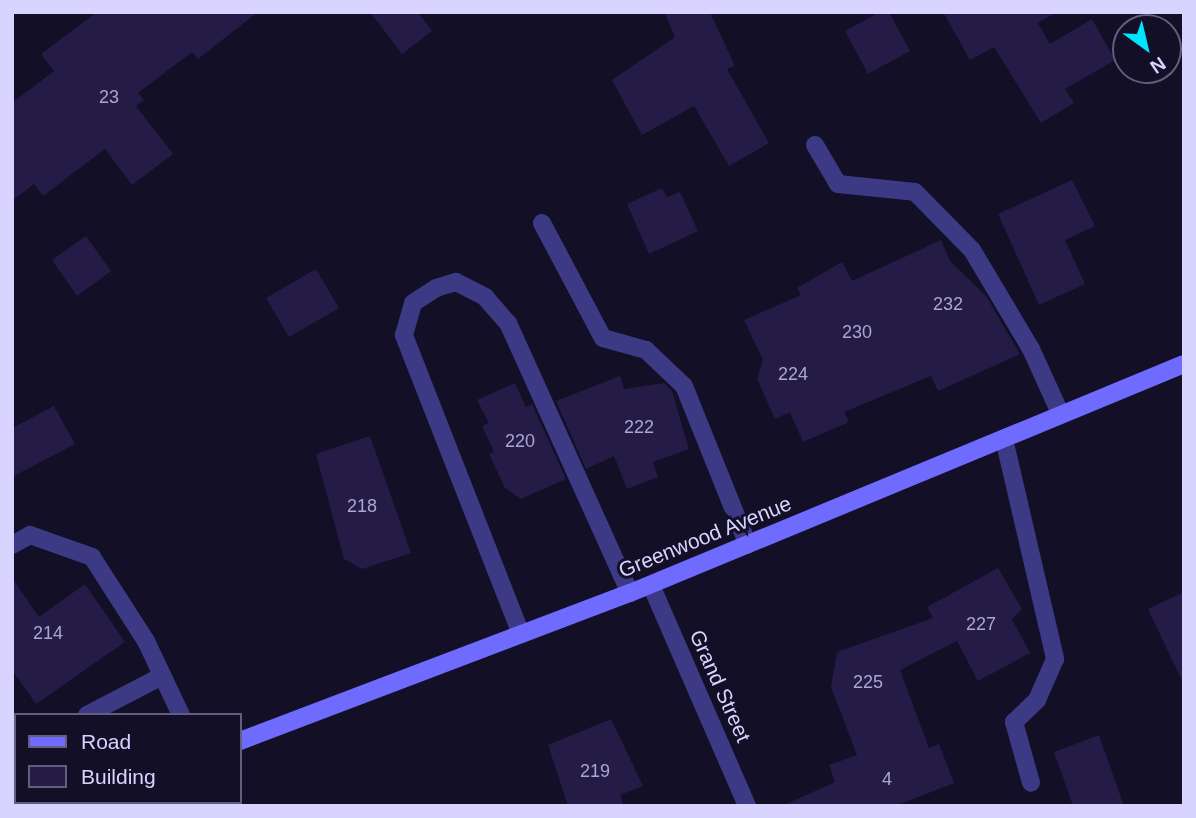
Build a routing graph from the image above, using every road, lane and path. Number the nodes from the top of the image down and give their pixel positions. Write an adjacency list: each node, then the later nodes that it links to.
1 (815, 145): 4 (street)
2 (542, 223): 7 (street)
3 (1184, 364): 4 (main road, Greenwood Avenue)
4 (1060, 415): 5 (main road, Greenwood Avenue)
5 (1004, 439): 7 (main road, Greenwood Avenue); 15 (street)
6 (12, 545): 11 (street)
7 (748, 545): 8 (main road, Greenwood Avenue)
8 (650, 585): 9 (main road, Greenwood Avenue); 16 (street, Grand Street)
9 (629, 593): 10 (main road, Greenwood Avenue); 10 (street)
10 (521, 634): 14 (main road, Greenwood Avenue)
11 (162, 676): 12 (street); 13 (street)
12 (91, 713)
13 (180, 713)
14 (242, 740)
15 (1031, 783)
16 (747, 806)

